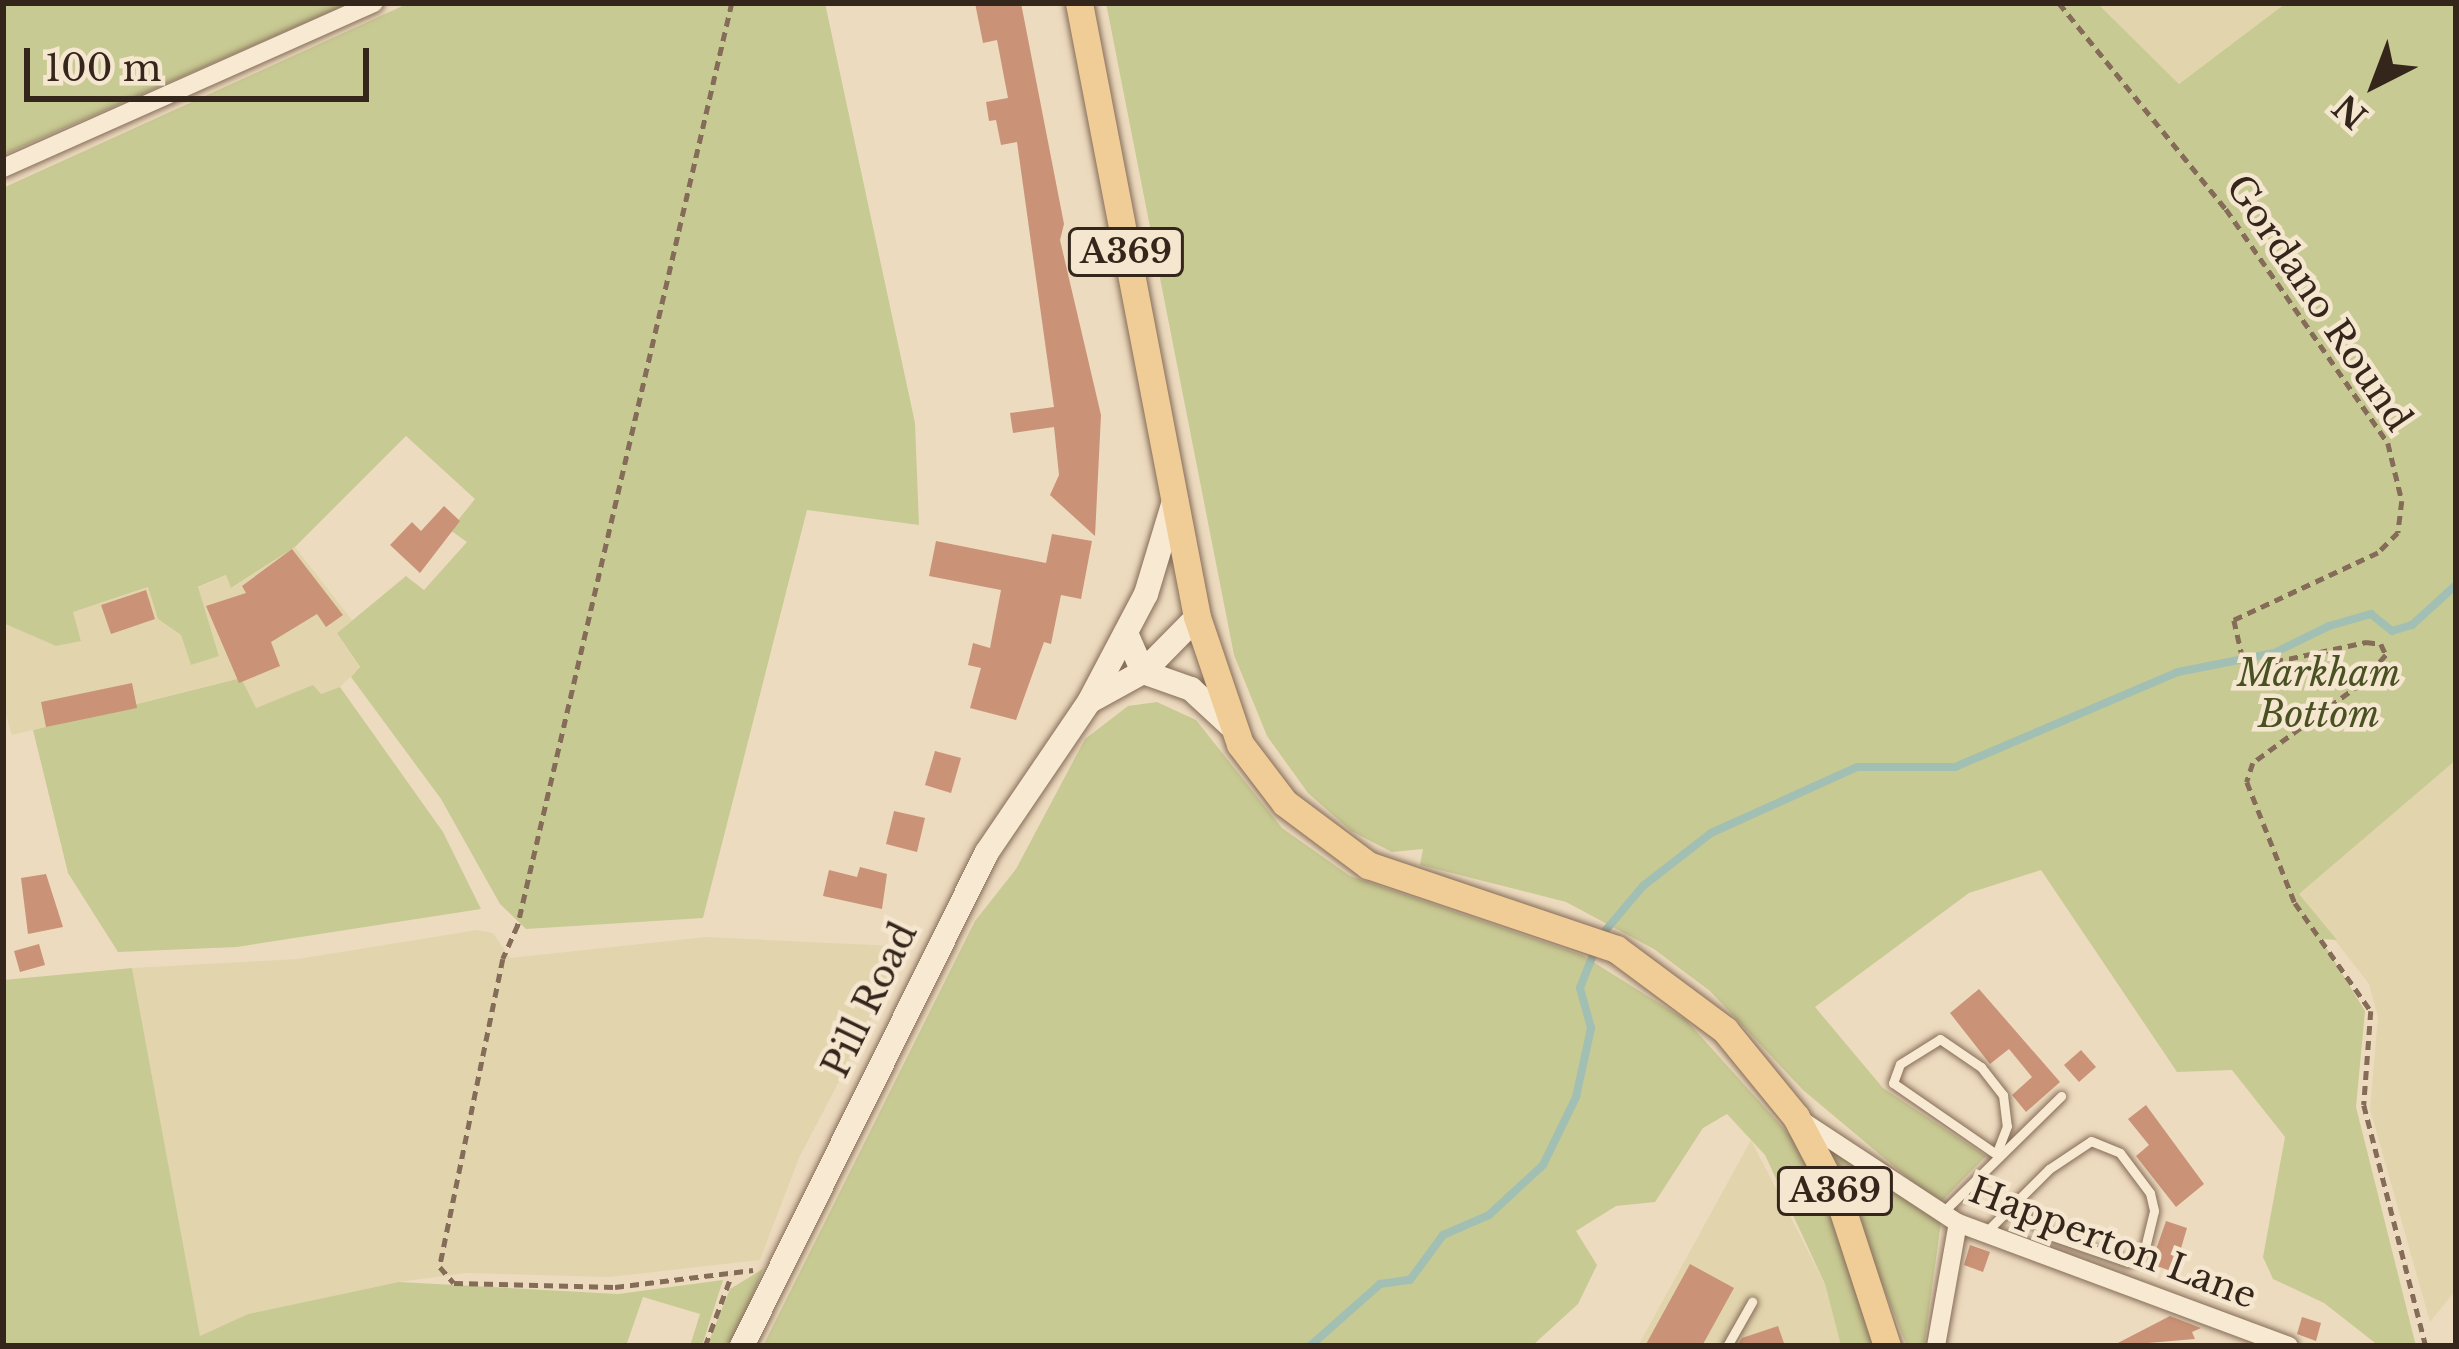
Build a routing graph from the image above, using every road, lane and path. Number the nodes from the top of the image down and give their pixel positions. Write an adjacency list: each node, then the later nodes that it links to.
1 (374, 3): 5 (street)
2 (732, 3): 21 (path)
3 (1079, 3): 6 (main road, Pill Road / A369)
4 (2059, 3): 26 (path, Gordano Round)
5 (3, 168)
6 (1174, 501): 7 (street, Pill Road); 8 (main road, A369)
7 (1146, 594): 8 (street); 9 (street, Pill Road)
8 (1194, 603): 10 (street, Pill Road); 12 (main road, A369)
9 (1126, 634): 10 (street); 11 (street, Pill Road)
10 (1142, 672): 11 (street, Pill Road); 12 (street)
11 (1089, 702): 22 (street, Pill Road)
12 (1230, 725): 14 (main road, A369)
13 (2061, 1096): 15 (lane)
14 (1796, 1117): 17 (street, Happerton Lane); 24 (main road, A369)
15 (1996, 1154): 15 (lane); 17 (lane)
16 (2011, 1207): 16 (lane); 18 (lane)
17 (1950, 1218): 18 (street, Happerton Lane); 25 (street)
18 (1984, 1234): 20 (street, Happerton Lane)
19 (1752, 1303): 23 (lane)
20 (2278, 1344)
21 (705, 1346)
22 (742, 1346)
23 (1727, 1346)
24 (1888, 1346)
25 (1936, 1346)
26 (2426, 1346)

